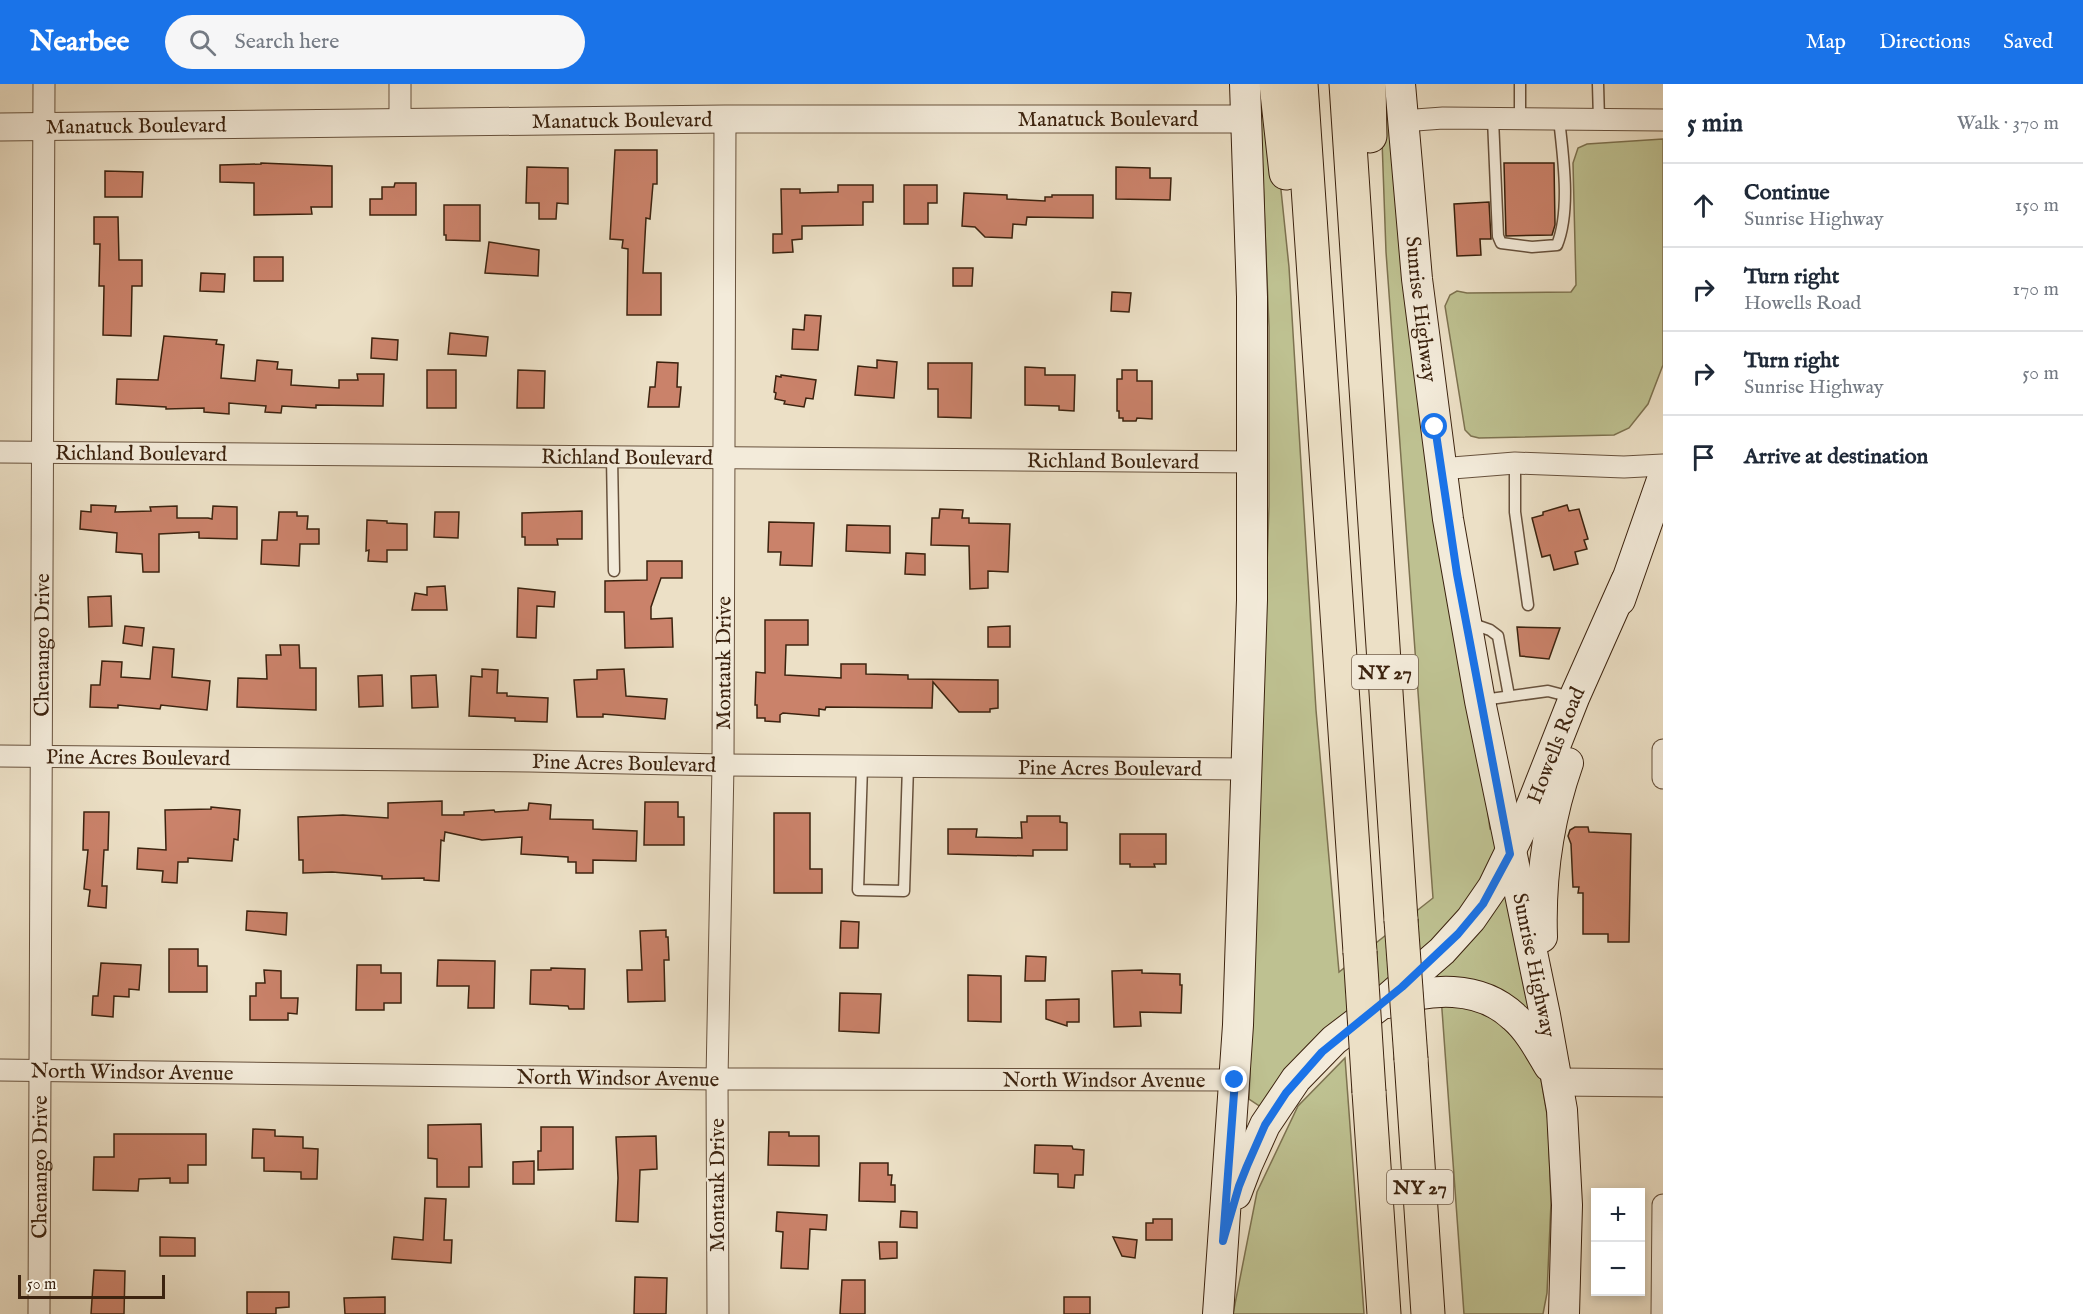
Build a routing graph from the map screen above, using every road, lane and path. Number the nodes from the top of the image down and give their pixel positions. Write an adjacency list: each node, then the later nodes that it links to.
1 (44, 84): 21 (street, Chenango Drive)
2 (400, 84): 19 (street)
3 (1245, 84): 11 (main road)
4 (1276, 84): 22 (highway)
5 (1301, 84): 22 (highway, NY 27)
6 (1346, 84): 23 (highway, NY 27)
7 (1369, 84): 23 (highway)
8 (1400, 84): 18 (main road, Sunrise Highway)
9 (1520, 84): 14 (lane)
10 (1598, 84): 16 (lane)
11 (1246, 118): 12 (street, Manatuck Boulevard); 28 (main road)
12 (725, 119): 19 (street, Manatuck Boulevard); 27 (street, Montauk Drive)
13 (1493, 119): 14 (street); 15 (lane); 18 (street)
14 (1520, 119): 15 (street)
15 (1559, 119): 16 (street)
16 (1599, 120): 17 (street)
17 (1663, 120)
18 (1402, 121): 31 (main road, Sunrise Highway)
19 (400, 124): 21 (street, Manatuck Boulevard)
20 (0, 127): 21 (street, Manatuck Boulevard)
21 (44, 127): 25 (street, Chenango Drive)
22 (1319, 346): 63 (highway, NY 27, bridge)
23 (1368, 423): 64 (highway, NY 27, bridge)
24 (0, 452): 25 (street, Richland Boulevard)
25 (42, 452): 26 (street, Richland Boulevard); 42 (street, Chenango Drive)
26 (612, 457): 27 (street, Richland Boulevard); 33 (lane)
27 (723, 458): 28 (street, Richland Boulevard); 43 (street, Montauk Drive)
28 (1254, 462): 47 (main road)
29 (1515, 463): 30 (street); 31 (street); 35 (lane)
30 (1663, 465)
31 (1440, 469): 36 (main road, Sunrise Highway)
32 (1663, 477): 34 (main road, Howells Road)
33 (615, 571)
34 (1626, 581): 38 (main road, Howells Road); 51 (main road, Howells Road)
35 (1528, 605)
36 (1465, 621): 37 (lane); 39 (main road, Sunrise Highway)
37 (1509, 696): 38 (lane); 39 (lane)
38 (1574, 698): 49 (main road, Howells Road)
39 (1480, 701): 49 (main road, Sunrise Highway)
40 (1663, 750): 46 (street)
41 (0, 756): 42 (street, Pine Acres Boulevard)
42 (42, 756): 43 (street, Pine Acres Boulevard); 53 (street, Chenango Drive)
43 (723, 765): 44 (street, Pine Acres Boulevard); 54 (street, Montauk Drive)
44 (862, 766): 45 (street, Pine Acres Boulevard); 45 (lane)
45 (908, 766): 47 (street, Pine Acres Boulevard)
46 (1663, 767): 48 (street)
47 (1247, 769): 55 (main road)
48 (1663, 778)
49 (1510, 854): 50 (main road, Howells Road); 51 (main road, Sunrise Highway)
50 (1380, 1005): 56 (main road); 59 (main road, Howells Road)
51 (1545, 1015): 56 (main road, Sunrise Highway)
52 (0, 1070): 53 (street, North Windsor Avenue)
53 (39, 1071): 54 (street, North Windsor Avenue); 60 (street, Chenango Drive)
54 (717, 1079): 55 (street, North Windsor Avenue); 61 (street, Montauk Drive)
55 (1235, 1080): 59 (main road)
56 (1558, 1082): 57 (street); 65 (main road, Sunrise Highway)
57 (1663, 1083)
58 (1663, 1205): 66 (street)
59 (1223, 1241): 62 (main road)
60 (39, 1314)
61 (717, 1314)
62 (1218, 1314)
63 (1384, 1314)
64 (1428, 1314)
65 (1564, 1314)
66 (1662, 1314)

